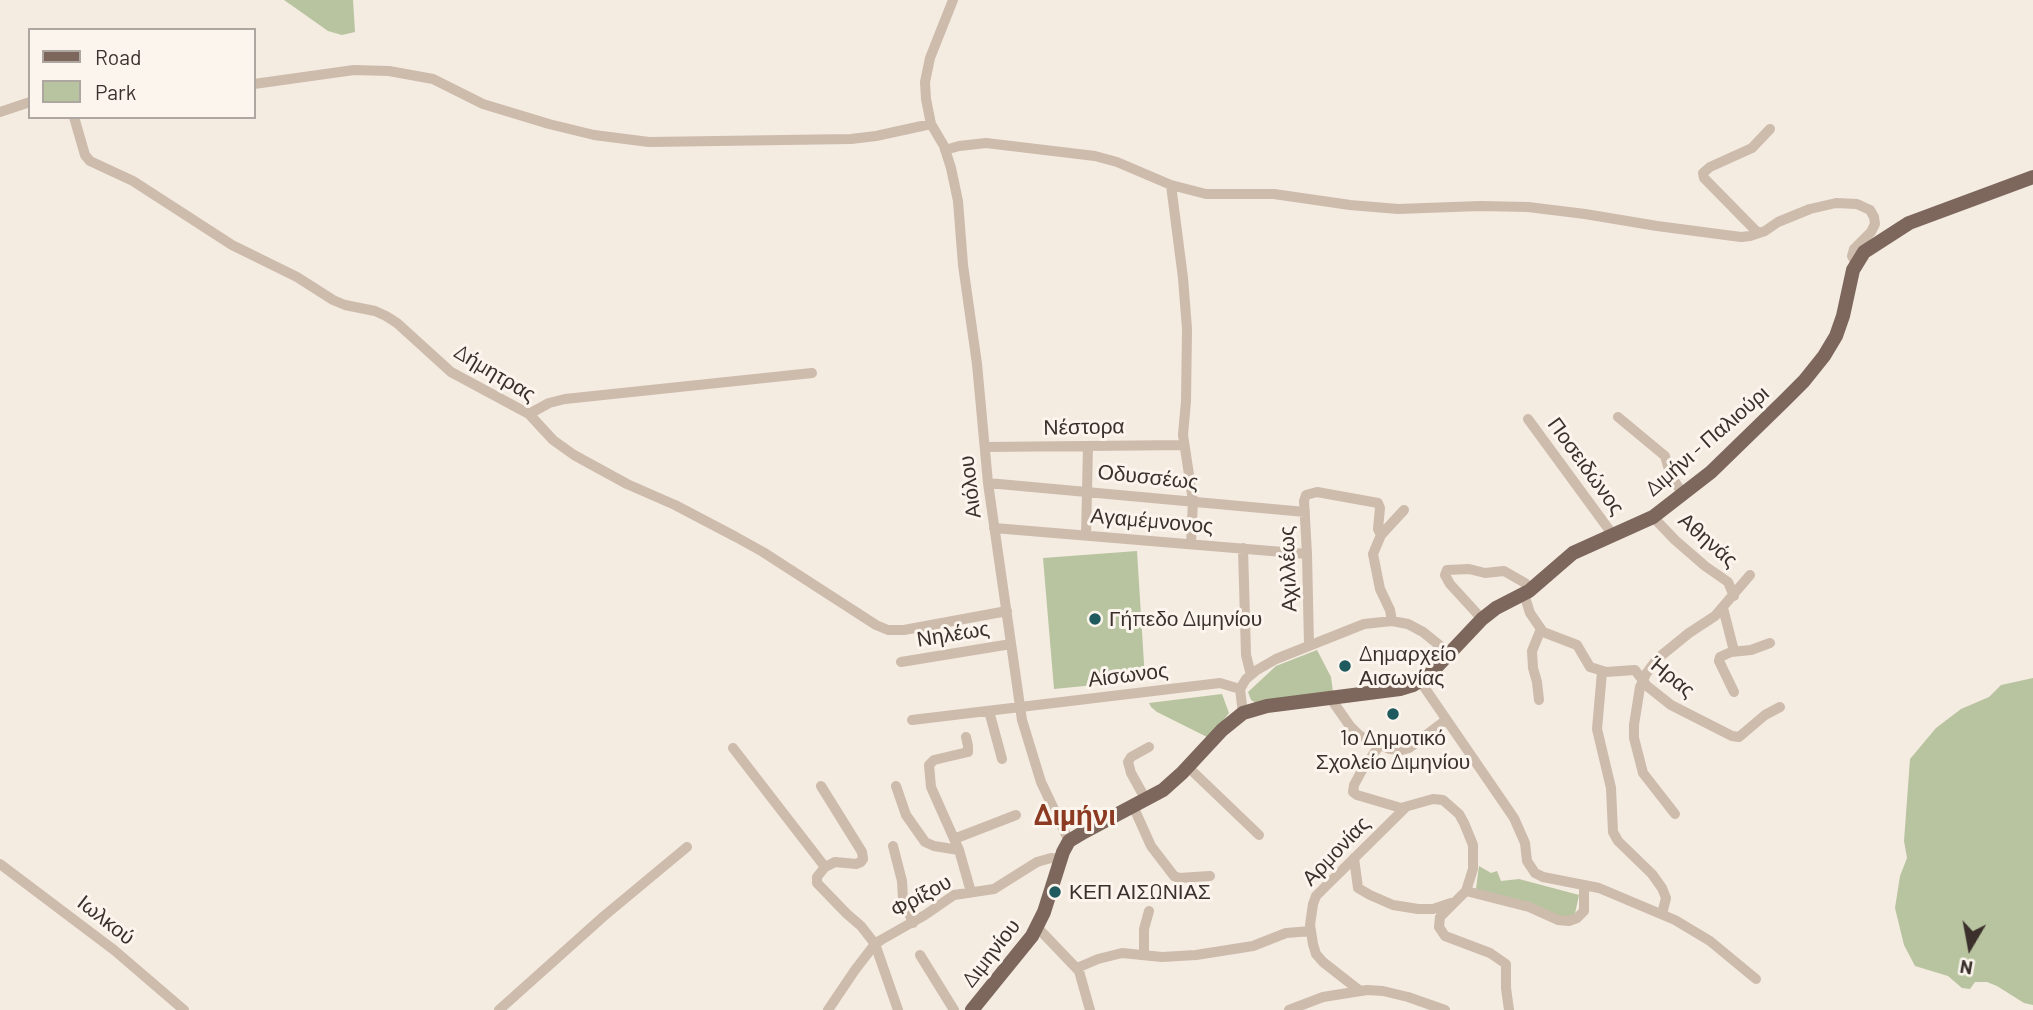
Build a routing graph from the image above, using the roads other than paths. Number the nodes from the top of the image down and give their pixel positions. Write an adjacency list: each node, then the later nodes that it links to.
1 (953, 0): 6 (street, Αιόλου)
2 (256, 84): 6 (street)
3 (28, 103): 4 (street)
4 (0, 112)
5 (75, 119): 14 (street, Δήμητρας)
6 (931, 124): 8 (street, Αιόλου)
7 (1770, 129): 11 (street)
8 (945, 150): 10 (street); 19 (street, Αιόλου)
9 (2033, 177): 12 (main road)
10 (1171, 185): 11 (street); 17 (street)
11 (1758, 233): 12 (street)
12 (1856, 263): 22 (main road, Διμήνι - Παλιούρι)
13 (812, 373): 14 (street)
14 (529, 414): 38 (street, Δήμητρας)
15 (1618, 417): 22 (street)
16 (1528, 419): 30 (street, Ποσειδώνος)
17 (1184, 445): 18 (street, Νέστορα); 23 (street)
18 (1088, 446): 19 (street, Νέστορα); 21 (street)
19 (985, 447): 20 (street, Αιόλου)
20 (988, 483): 21 (street, Οδυσσέως); 27 (street, Αιόλου)
21 (1087, 491): 23 (street, Οδυσσέως); 28 (street)
22 (1683, 494): 26 (main road, Διμήνι - Παλιούρι)
23 (1194, 501): 25 (street, Οδυσσέως); 31 (street)
24 (1404, 510): 29 (street)
25 (1305, 512): 29 (street, Αχιλλέως); 33 (street, Αχιλλέως)
26 (1653, 517): 30 (main road, Διμήνι - Παλιούρι); 36 (street, Αθηνάς)
27 (995, 528): 28 (street, Αγαμέμνονος); 38 (street, Αιόλου)
28 (1086, 535): 31 (street, Αγαμέμνονος)
29 (1381, 535): 40 (street)
30 (1613, 536): 35 (main road, Διμήνι - Παλιούρι)
31 (1191, 544): 32 (street, Αγαμέμνονος)
32 (1243, 548): 33 (street, Αγαμέμνονος); 49 (street)
33 (1307, 554): 44 (street, Αχιλλέως)
34 (1750, 575): 36 (street)
35 (1528, 591): 39 (main road, Διμήνι - Παλιούρι); 39 (street); 41 (street)
36 (1734, 596): 37 (street)
37 (1723, 608): 45 (street); 50 (street)
38 (1007, 611): 43 (street, Αιόλου)
39 (1482, 619): 46 (main road, Διμήνι - Παλιούρι)
40 (1392, 621): 44 (street); 46 (street)
41 (1541, 629): 48 (street); 55 (street)
42 (1770, 643): 45 (street)
43 (1011, 644): 47 (street, Νηλέως); 56 (street, Αιόλου)
44 (1309, 645): 49 (street)
45 (1734, 651): 53 (street)
46 (1449, 653): 51 (main road, Διμήνι - Παλιούρι)
47 (901, 662)
48 (1602, 672): 50 (street, Ήρας); 89 (street)
49 (1251, 675): 52 (street)
50 (1643, 680): 57 (street, Ήρας); 72 (street)
51 (1420, 681): 54 (main road, Διμήνι - Παλιούρι); 61 (street)
52 (1240, 689): 56 (street, Αίσωνος); 59 (street)
53 (1734, 692)
54 (1331, 699): 59 (main road, Διμήνι - Παλιούρι); 63 (street)
55 (1539, 700)
56 (1020, 707): 58 (street, Αίσωνος); 76 (street, Αιόλου)
57 (1780, 707)
58 (989, 711): 60 (street, Αίσωνος); 66 (street)
59 (1243, 713): 67 (main road, Διμήνι - Παλιούρι)
60 (912, 720)
61 (1446, 720): 63 (street); 85 (street)
62 (966, 737): 75 (street)
63 (1379, 746): 71 (street)
64 (1149, 747): 70 (street)
65 (733, 748): 83 (street)
66 (1003, 759)
67 (1188, 767): 70 (main road, Διμήνι - Παλιούρι); 74 (street)
68 (821, 786): 83 (street)
69 (896, 786): 79 (street)
70 (1139, 803): 76 (main road, Διμήνι - Παλιούρι); 84 (street)
71 (1405, 808): 80 (street, Αρμονίας); 87 (street)
72 (1675, 814)
73 (1016, 815): 75 (street)
74 (1259, 835)
75 (954, 839): 79 (street)
76 (1069, 841): 81 (main road, Διμηνίου)
77 (687, 846): 101 (street)
78 (893, 846): 90 (street)
79 (959, 850): 86 (street)
80 (1354, 858): 87 (street); 92 (street, Αρμονίας)
81 (1060, 859): 86 (street, Φρίξου); 91 (main road, Διμηνίου)
82 (0, 863): 100 (street, Ιωλκού)
83 (825, 867): 93 (street)
84 (1210, 876)
85 (1584, 885): 87 (street); 89 (street)
86 (971, 892): 90 (street, Φρίξου)
87 (1463, 895): 108 (street)
88 (1149, 911): 94 (street)
89 (1662, 914): 97 (street)
90 (913, 923): 93 (street, Φρίξου)
91 (1037, 927): 96 (street); 99 (main road, Διμηνίου)
92 (1311, 931): 94 (street); 98 (street)
93 (875, 944): 102 (street, Φρίξου); 103 (street)
94 (1144, 954): 96 (street)
95 (920, 955): 104 (street)
96 (1077, 968): 105 (street)
97 (1756, 979)
98 (1360, 991): 106 (street); 107 (street)
99 (981, 1006)
100 (184, 1010)
101 (499, 1010)
102 (828, 1010)
103 (898, 1010)
104 (954, 1010)
105 (1090, 1010)
106 (1291, 1010)
107 (1445, 1010)
108 (1509, 1010)

